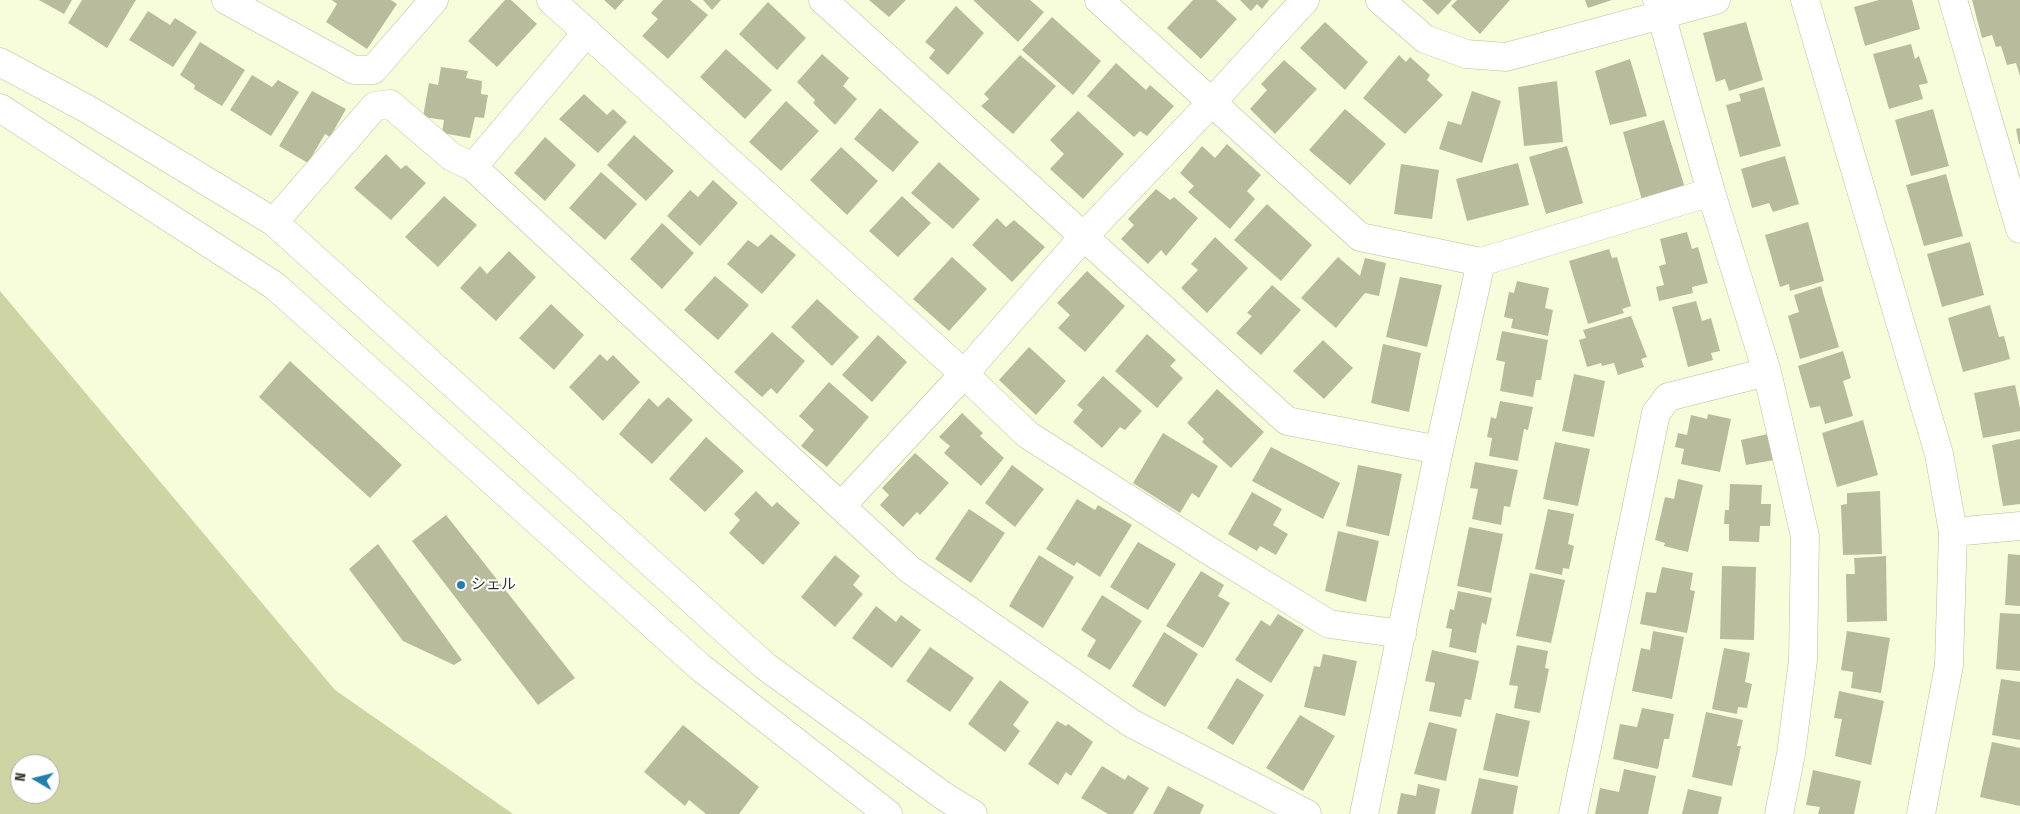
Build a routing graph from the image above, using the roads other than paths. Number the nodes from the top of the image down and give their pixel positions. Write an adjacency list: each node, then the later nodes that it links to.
1 (226, 0): 2 (street)
2 (434, 0)
3 (551, 0): 12 (street)
4 (823, 0): 20 (street)
5 (1099, 0): 14 (street)
6 (1305, 0): 14 (street)
7 (1380, 0): 11 (street)
8 (1716, 0): 11 (street)
9 (1805, 0): 27 (street)
10 (1952, 0): 19 (street)
11 (1659, 7): 17 (street)
12 (586, 32): 16 (street); 23 (street)
13 (0, 62): 18 (street)
14 (1211, 104): 20 (street); 21 (street)
15 (0, 108): 29 (street)
16 (473, 166): 18 (street); 25 (street)
17 (1710, 192): 21 (street); 22 (street)
18 (274, 222): 30 (street)
19 (2020, 229)
20 (1084, 236): 23 (street); 24 (street)
21 (1481, 262): 24 (street)
22 (1767, 372): 33 (street); 34 (street)
23 (964, 374): 25 (street); 28 (street)
24 (1439, 450): 28 (street)
25 (842, 505): 31 (street)
26 (2020, 526): 27 (street)
27 (1953, 532): 35 (street)
28 (1402, 634): 32 (street)
29 (888, 814)
30 (973, 814)
31 (1307, 814)
32 (1364, 814)
33 (1573, 814)
34 (1779, 814)
35 (1921, 814)

